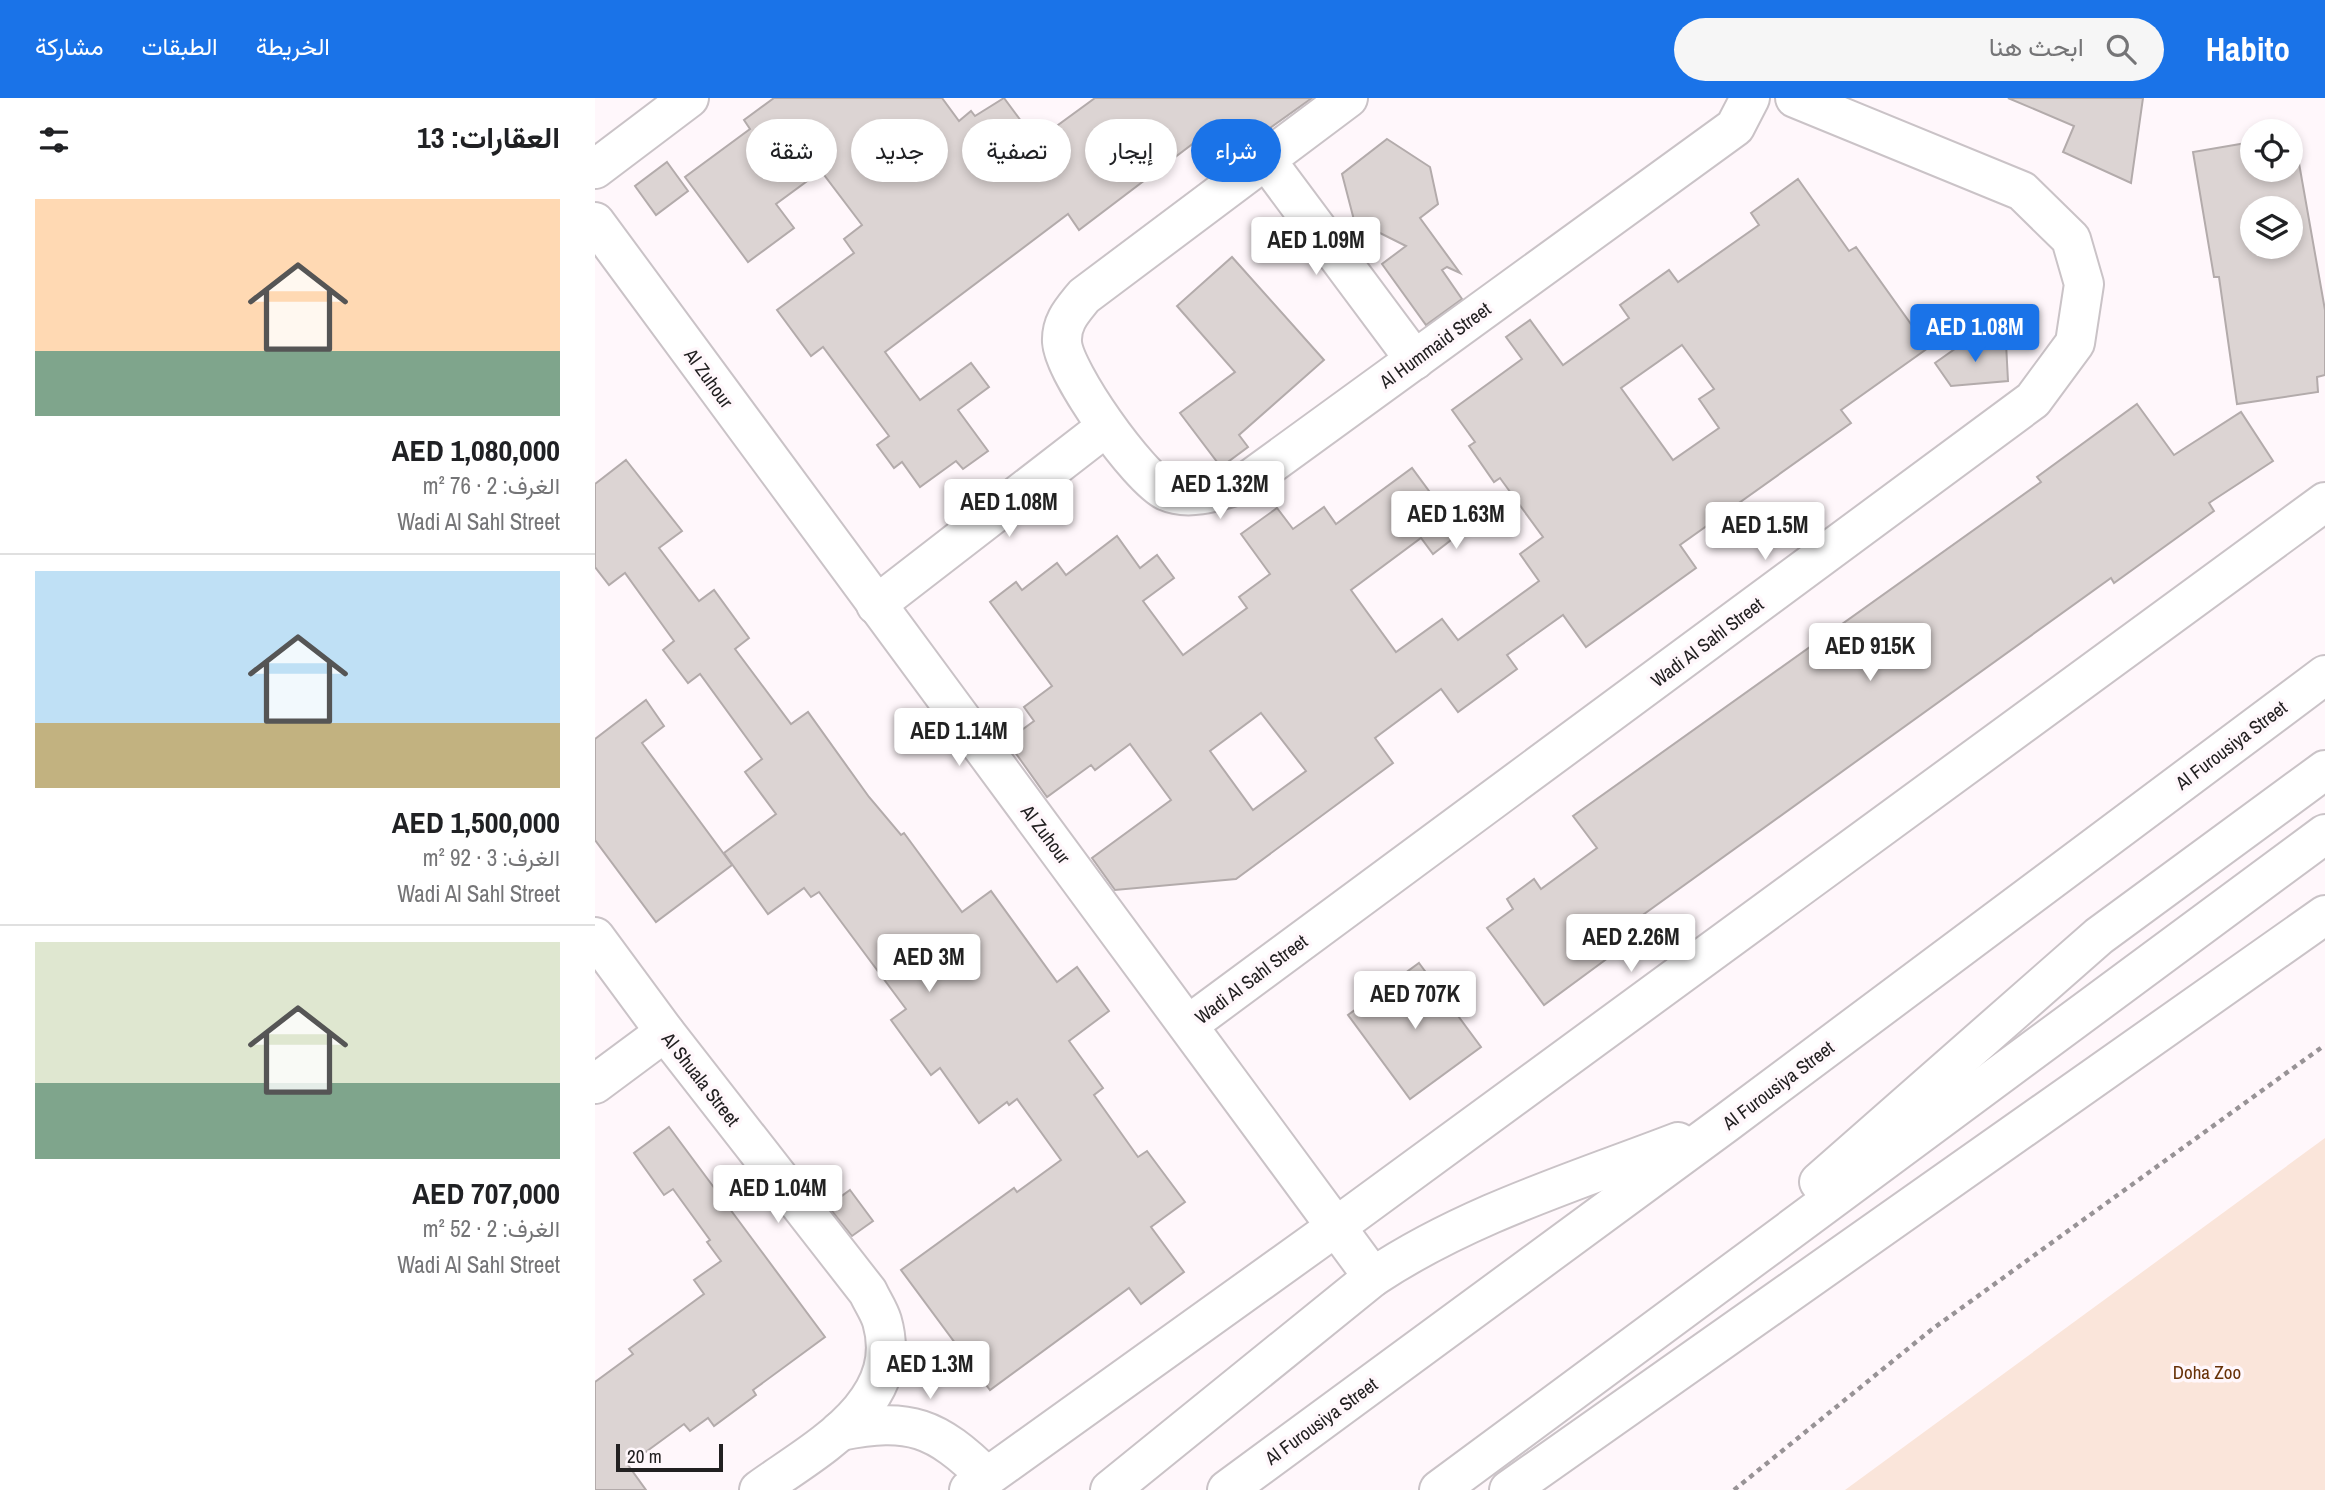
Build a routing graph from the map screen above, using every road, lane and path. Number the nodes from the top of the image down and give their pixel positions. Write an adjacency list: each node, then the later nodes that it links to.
1 (689, 98): 6 (main road)
2 (1348, 98): 5 (main road, Al Hummaid Street)
3 (1750, 98): 10 (main road, Al Hummaid Street)
4 (1795, 98): 19 (main road, Wadi Al Sahl Street)
5 (1281, 149)
6 (595, 169)
7 (1281, 180): 10 (main road)
8 (1237, 182): 11 (main road, Al Hummaid Street)
9 (595, 222): 13 (main road, Al Zuhour)
10 (1415, 360): 11 (main road, Al Hummaid Street)
11 (1106, 427): 13 (main road)
12 (2325, 502): 24 (main road)
13 (876, 605): 19 (main road, Al Zuhour)
14 (2325, 675): 23 (main road, Al Furousiya Street)
15 (2325, 770): 26 (main road)
16 (2325, 834): 26 (main road)
17 (2325, 915): 33 (main road)
18 (595, 937): 20 (main road, Al Shuala Street)
19 (1188, 1026): 24 (main road, Al Zuhour)
20 (665, 1032): 22 (main road); 27 (main road, Al Shuala Street)
21 (2325, 1045): 34 (path)
22 (595, 1084)
23 (1726, 1123): 25 (main road); 31 (main road, Al Furousiya Street)
24 (1337, 1226): 25 (main road, Al Zuhour); 28 (main road)
25 (1373, 1277): 30 (main road)
26 (1637, 1344): 32 (main road)
27 (840, 1431): 28 (main road, Al Shuala Street); 29 (main road, Al Shuala Street)
28 (978, 1484)
29 (759, 1490)
30 (1110, 1490)
31 (1227, 1490)
32 (1439, 1490)
33 (1509, 1490)
34 (1734, 1490)

